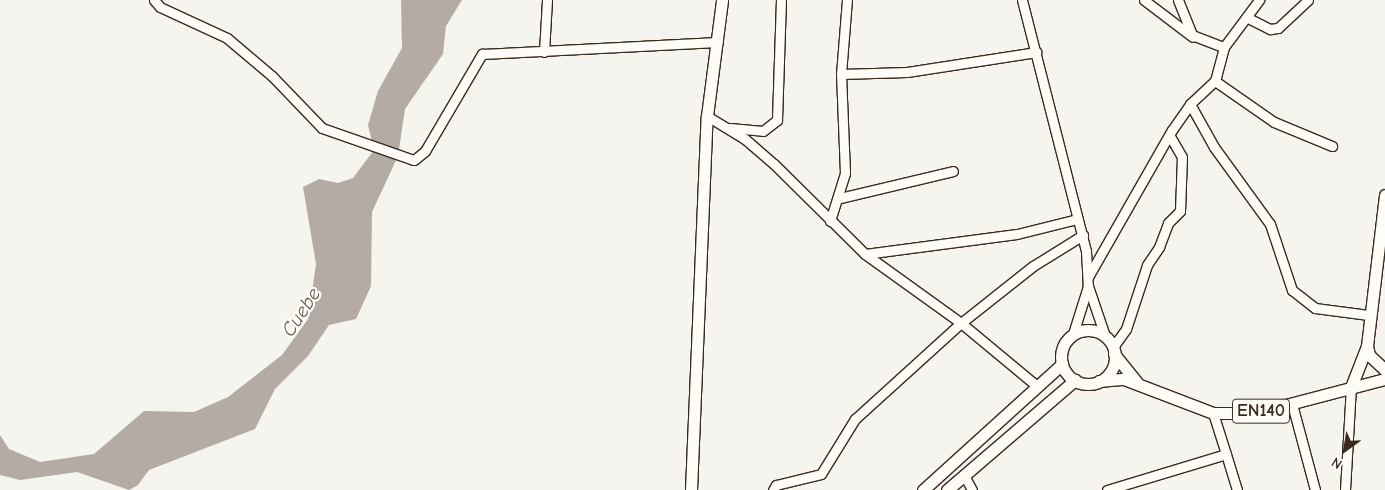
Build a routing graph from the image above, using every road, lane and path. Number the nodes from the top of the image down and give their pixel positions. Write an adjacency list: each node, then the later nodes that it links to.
1 (154, 0): 15 (street)
2 (547, 0): 15 (street)
3 (722, 0): 13 (main road)
4 (782, 0): 21 (street)
5 (847, 0): 17 (street)
6 (1022, 0): 16 (street)
7 (1144, 0): 12 (street)
8 (1178, 0): 12 (street)
9 (1259, 0): 11 (street)
10 (1308, 0): 11 (street)
11 (1248, 18): 14 (street)
12 (1195, 38): 14 (street)
13 (718, 42): 15 (street); 20 (main road)
14 (1224, 47): 18 (street)
15 (544, 52)
16 (1036, 52): 17 (street); 27 (street)
17 (841, 74): 25 (street)
18 (1215, 82): 19 (street); 23 (street)
19 (1190, 104): 22 (street); 33 (street)
20 (707, 116): 21 (street); 51 (main road)
21 (727, 128): 28 (street)
22 (1170, 136): 32 (street); 38 (street)
23 (1332, 146)
24 (953, 171): 25 (street)
25 (840, 198): 28 (street)
26 (1384, 199): 31 (main road)
27 (1077, 219): 29 (street); 30 (street)
28 (830, 221): 30 (street)
29 (1083, 234): 32 (street); 34 (street)
30 (865, 254): 34 (street)
31 (1381, 254): 33 (main road)
32 (1088, 281): 35 (street); 36 (street)
33 (1369, 315): 37 (main road)
34 (961, 323): 45 (street); 52 (street)
35 (1073, 334): 36 (main road); 39 (main road)
36 (1105, 336): 38 (main road)
37 (1367, 346): 40 (main road); 46 (main road)
38 (1114, 351): 43 (main road); 44 (main road)
39 (1062, 364): 42 (main road); 45 (main road)
40 (1385, 370)
41 (1385, 378): 46 (main road, EN140)
42 (1076, 380): 43 (main road, EN140); 50 (main road)
43 (1099, 381): 44 (main road, EN140)
44 (1138, 384): 48 (main road, EN140)
45 (1037, 386): 53 (main road)
46 (1351, 387): 47 (main road, EN140); 59 (street)
47 (1292, 404): 48 (main road, EN140); 58 (street)
48 (1213, 413): 49 (street)
49 (1226, 454): 56 (street); 57 (street)
50 (964, 476): 54 (main road); 55 (street)
51 (691, 490)
52 (773, 490)
53 (923, 490)
54 (947, 490)
55 (972, 490)
56 (1108, 490)
57 (1237, 490)
58 (1315, 490)
59 (1345, 490)

